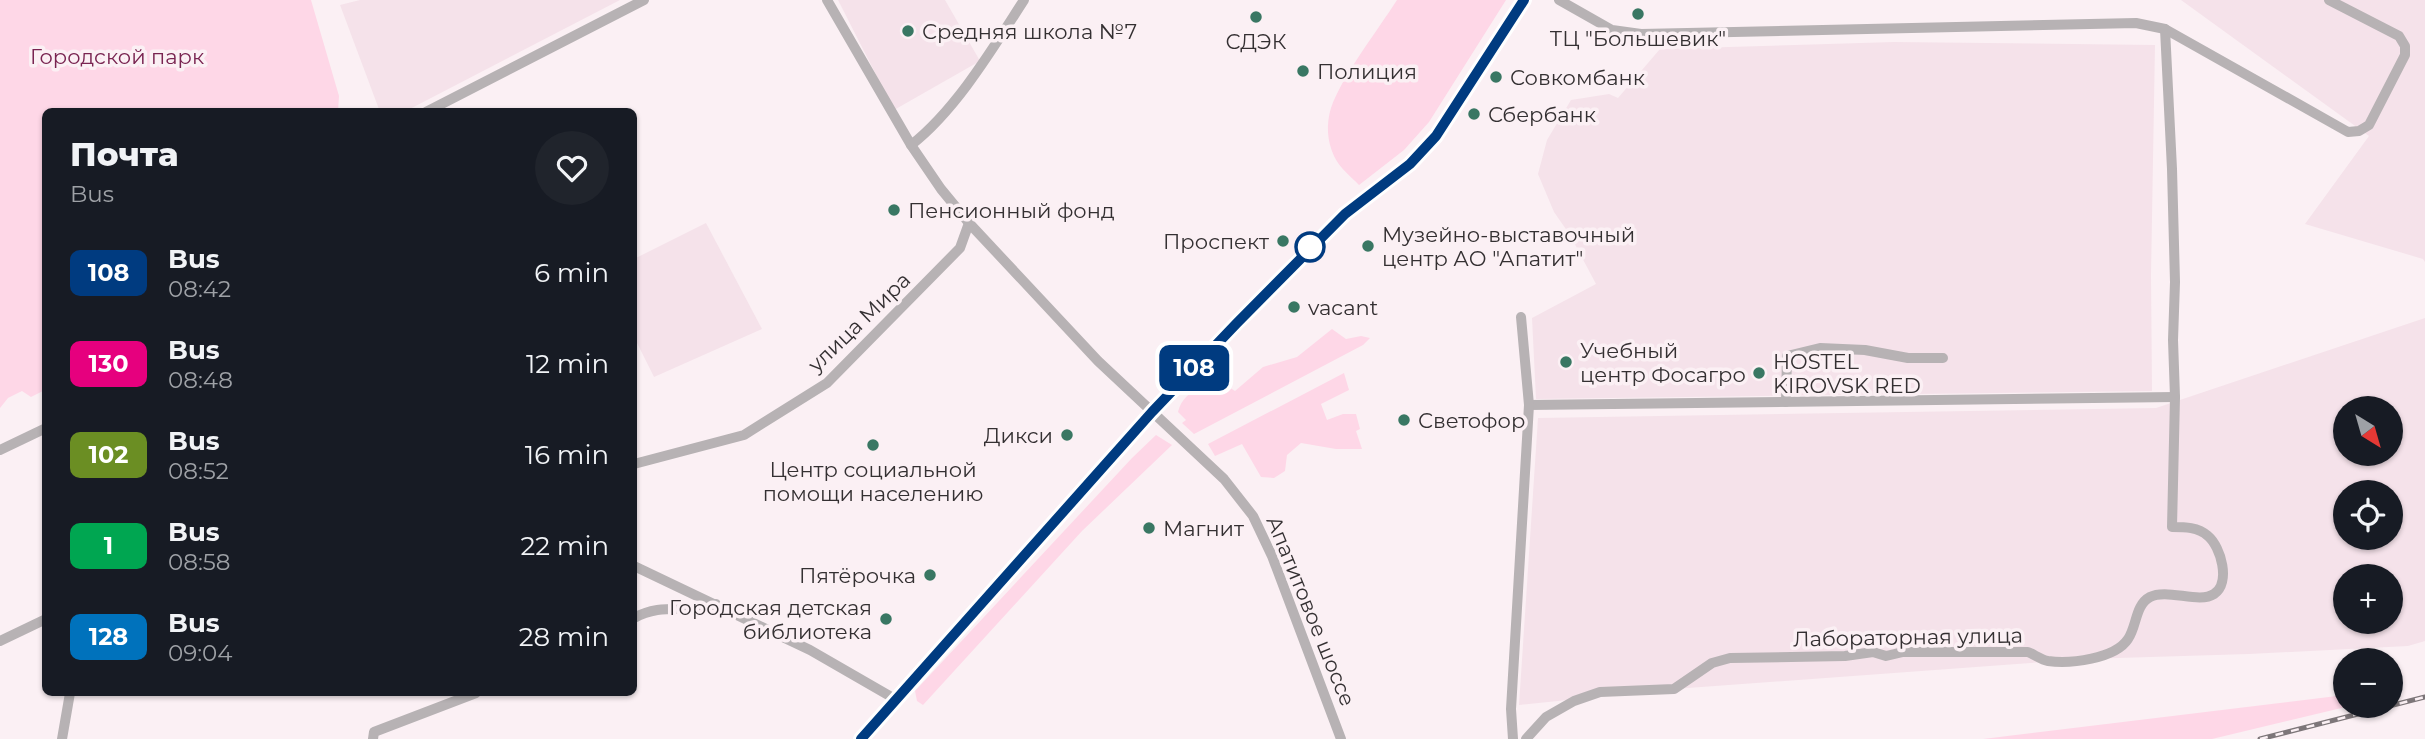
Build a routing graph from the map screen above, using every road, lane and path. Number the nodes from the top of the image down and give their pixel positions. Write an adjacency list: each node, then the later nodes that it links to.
1 (645, 0): 8 (street)
2 (827, 0): 9 (street, Апатитовое шоссе)
3 (1024, 0): 9 (street)
4 (1524, 0): 16 (main road)
5 (1559, 0): 7 (street)
6 (2329, 0): 7 (street)
7 (2165, 29): 13 (street, Лабораторная улица)
8 (434, 108)
9 (911, 145): 10 (street, Апатитовое шоссе)
10 (970, 223): 16 (street, Апатитовое шоссе); 19 (street, улица Мира)
11 (1521, 317): 15 (street)
12 (1942, 358): 14 (street)
13 (2175, 397): 14 (street); 33 (street, Лабораторная улица)
14 (1786, 402): 15 (street)
15 (1529, 405): 32 (street)
16 (1152, 412): 27 (street); 31 (street, Апатитовое шоссе)
17 (42, 430): 18 (street)
18 (0, 450)
19 (637, 463)
20 (637, 567): 21 (street)
21 (716, 604): 22 (street); 27 (street)
22 (637, 617)
23 (42, 621): 24 (street)
24 (0, 641)
25 (69, 696): 28 (street)
26 (468, 696): 29 (street)
27 (895, 699): 30 (street)
28 (62, 739)
29 (373, 739)
30 (861, 739)
31 (1341, 739)
32 (1513, 739)
33 (1527, 739)

